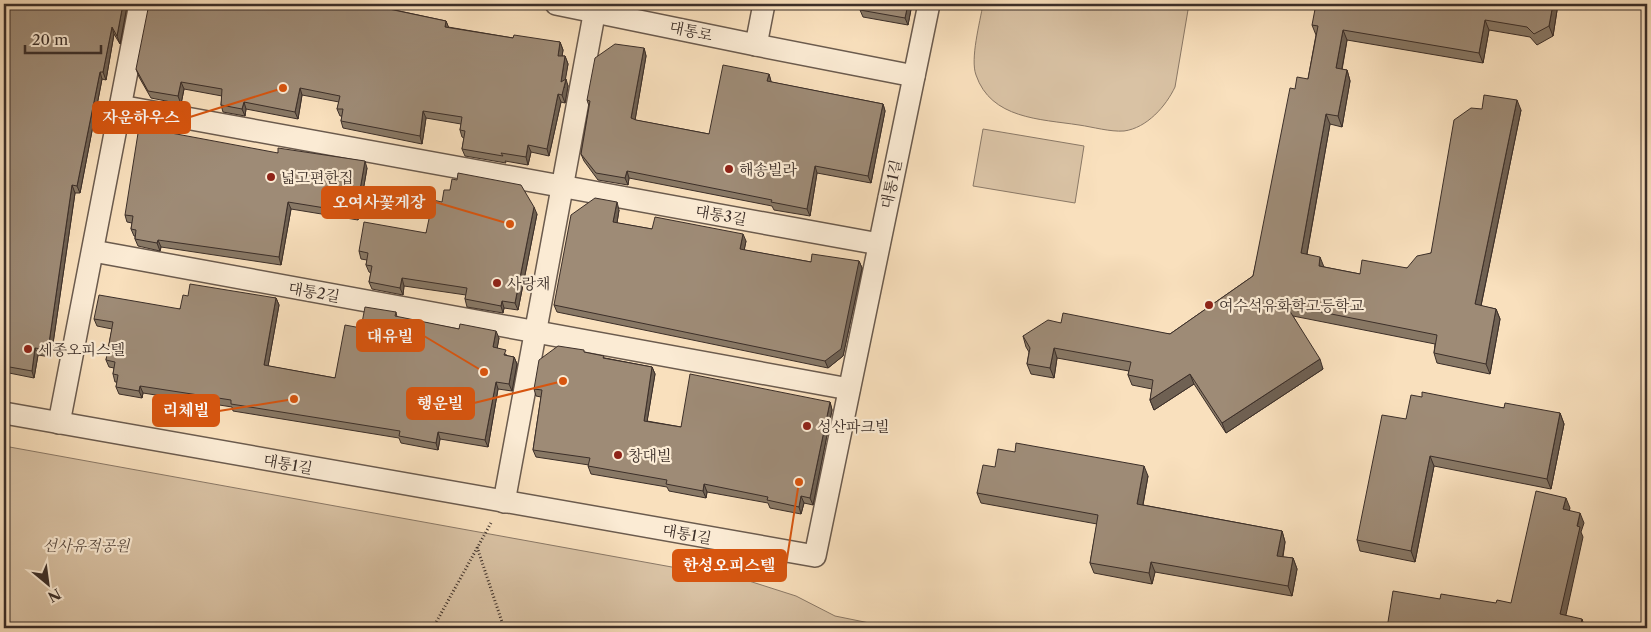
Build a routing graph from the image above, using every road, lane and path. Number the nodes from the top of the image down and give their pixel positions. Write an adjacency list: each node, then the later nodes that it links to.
1 (140, 4): 8 (street)
2 (556, 4): 5 (street, 대통로)
3 (764, 4): 6 (street)
4 (929, 4): 7 (street, 대통1길)
5 (596, 7): 6 (street, 대통로); 9 (street)
6 (756, 45): 7 (street, 대통로)
7 (914, 76): 10 (street, 대통1길)
8 (120, 106): 9 (street); 11 (street)
9 (563, 186): 10 (street, 대통3길); 12 (street)
10 (879, 244): 13 (street, 대통1길)
11 (92, 251): 12 (street, 대통2길); 15 (street)
12 (536, 333): 13 (street); 16 (street)
13 (849, 389): 16 (street, 대통1길)
14 (4, 414): 15 (street, 대통1길)
15 (59, 423): 16 (street, 대통1길)
16 (504, 502): 17 (path)
17 (477, 546): 18 (path); 19 (path)
18 (433, 628)
19 (504, 628)

